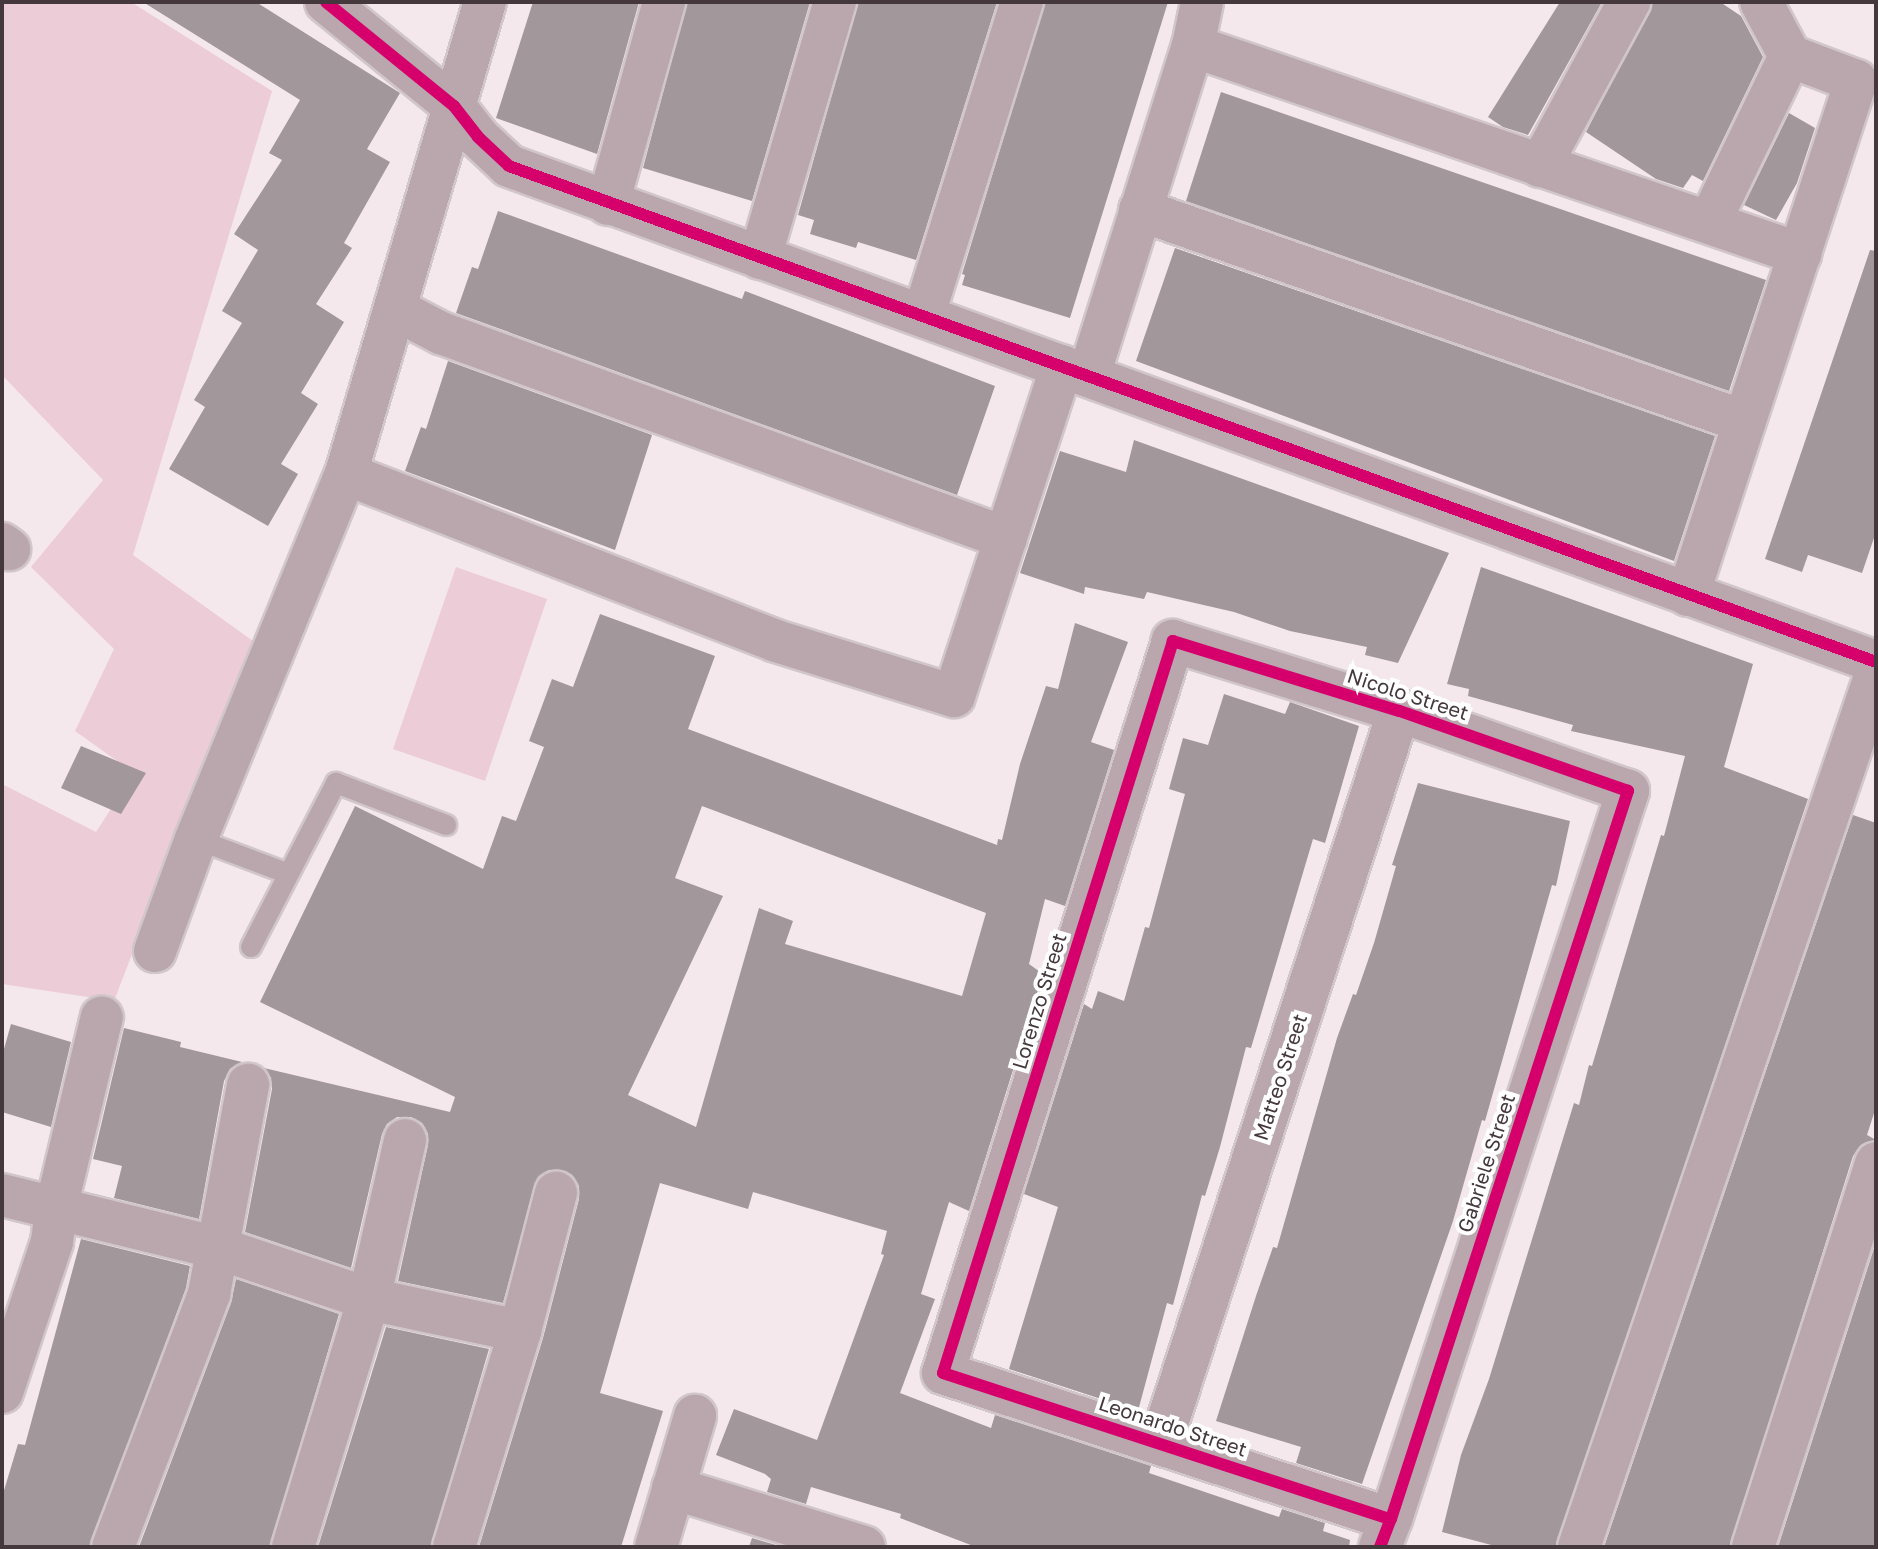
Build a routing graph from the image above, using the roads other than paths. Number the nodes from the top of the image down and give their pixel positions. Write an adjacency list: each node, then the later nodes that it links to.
1 (326, 2): 12 (street)
2 (485, 2): 12 (street)
3 (664, 2): 14 (street)
4 (835, 2): 18 (street)
5 (1022, 2): 20 (street)
6 (1202, 2): 9 (street)
7 (1629, 2): 13 (street)
8 (1761, 2): 10 (street)
9 (1193, 46): 13 (street); 15 (street)
10 (1790, 56): 11 (street); 16 (street)
11 (1866, 85): 17 (street)
12 (454, 106): 14 (street); 19 (street)
13 (1540, 166): 16 (street)
14 (608, 204): 18 (street)
15 (1140, 210): 21 (street); 22 (street)
16 (1710, 221): 17 (street)
17 (1800, 254): 22 (street)
18 (760, 258): 20 (street)
19 (395, 309): 23 (street); 24 (street)
20 (924, 314): 21 (street)
21 (1075, 370): 24 (street); 25 (street)
22 (1743, 421): 25 (street)
23 (346, 474): 24 (street); 32 (street)
24 (1006, 538)
25 (1688, 595): 27 (street)
26 (1173, 641): 29 (street, Nicolo Street); 46 (street, Lorenzo Street)
27 (1876, 662)
28 (1876, 674): 57 (street)
29 (1399, 711): 30 (street, Nicolo Street); 49 (street, Matteo Street)
30 (1628, 791): 51 (street, Gabriele Street)
31 (446, 825): 33 (lane)
32 (196, 839): 33 (lane); 35 (street)
33 (289, 874): 34 (lane)
34 (251, 947)
35 (155, 951)
36 (102, 1017): 42 (street)
37 (248, 1085): 43 (street)
38 (405, 1140): 44 (street)
39 (1876, 1163): 58 (street)
40 (556, 1193): 45 (street)
41 (2, 1195): 42 (street)
42 (56, 1208): 43 (street); 47 (street)
43 (218, 1248): 44 (street); 52 (street)
44 (369, 1299): 45 (street); 53 (street)
45 (520, 1331): 54 (street)
46 (943, 1373): 49 (street, Leonardo Street)
47 (2, 1392)
48 (695, 1416): 50 (street)
49 (1161, 1442): 51 (street, Leonardo Street)
50 (673, 1488): 55 (street); 56 (street)
51 (1386, 1533)
52 (113, 1547)
53 (293, 1547)
54 (454, 1547)
55 (656, 1547)
56 (864, 1547)
57 (1579, 1547)
58 (1753, 1547)

